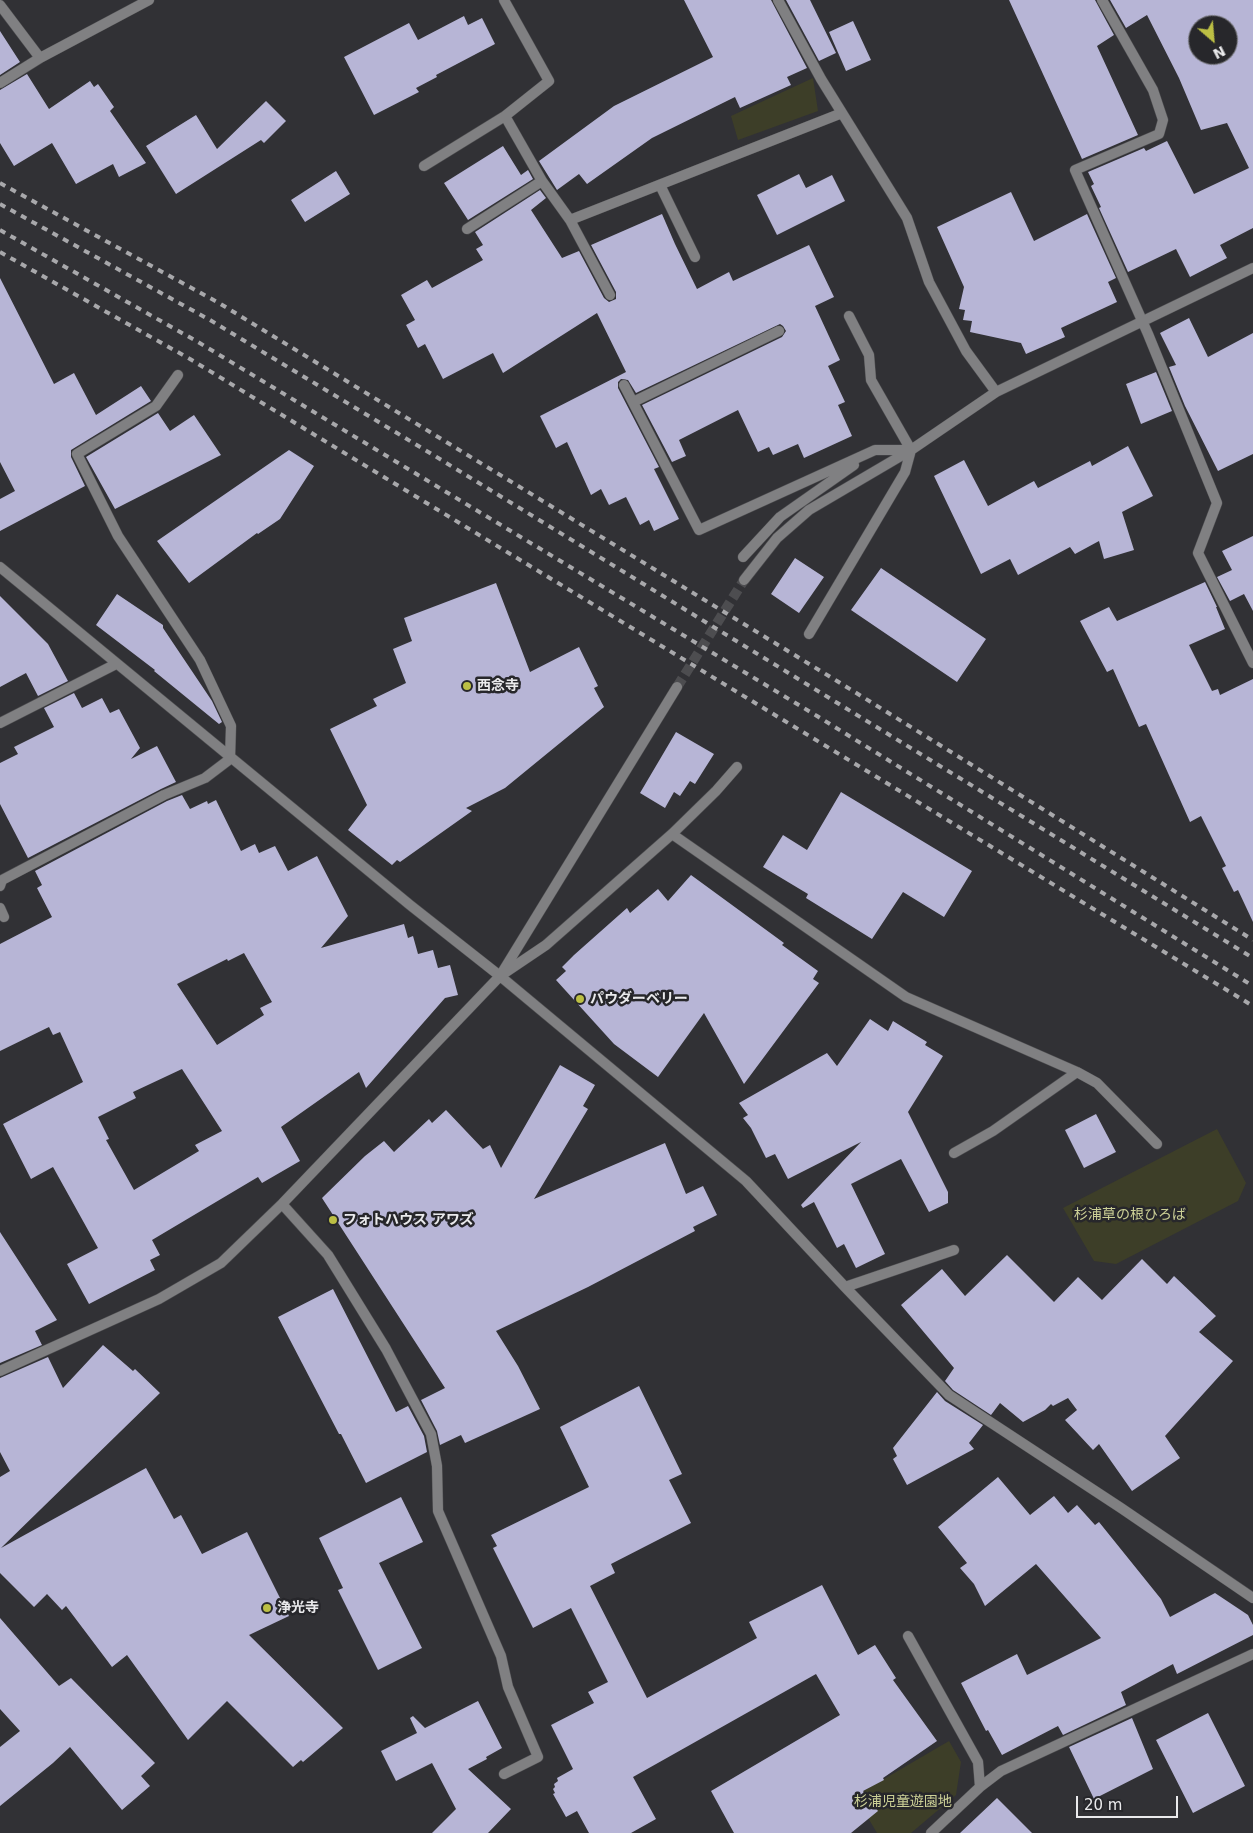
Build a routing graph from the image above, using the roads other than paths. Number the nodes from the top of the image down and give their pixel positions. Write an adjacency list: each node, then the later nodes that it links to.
1 (149, 0): 6 (street)
2 (504, 0): 9 (street)
3 (778, 0): 8 (street)
4 (1102, 0): 19 (street)
5 (0, 5): 6 (street)
6 (40, 58): 7 (street)
7 (0, 84)
8 (842, 113): 12 (street); 23 (street)
9 (505, 116): 10 (street); 11 (street)
10 (424, 166)
11 (542, 181): 13 (street); 14 (street)
12 (660, 184): 13 (street); 15 (street)
13 (570, 220): 17 (street)
14 (466, 229)
15 (695, 257)
16 (1253, 268): 19 (street)
17 (610, 296)
18 (849, 316): 26 (street)
19 (1142, 321): 23 (street); 31 (street)
20 (779, 331): 24 (street)
21 (178, 375): 35 (street)
22 (624, 385): 24 (street)
23 (996, 392): 26 (street)
24 (633, 402): 25 (street)
25 (875, 450): 26 (street); 27 (street)
26 (911, 450): 29 (street); 30 (street)
27 (743, 557)
28 (0, 567): 32 (street)
29 (744, 580)
30 (809, 634)
31 (1253, 663)
32 (116, 664): 34 (street); 35 (street)
33 (677, 687): 39 (street)
34 (0, 723)
35 (230, 759): 38 (street); 39 (street)
36 (737, 768): 37 (street)
37 (672, 834): 39 (street); 40 (street)
38 (0, 886)
39 (500, 976): 43 (street); 45 (street)
40 (1077, 1072): 41 (street); 42 (street)
41 (1157, 1144)
42 (954, 1153)
43 (282, 1204): 46 (street); 50 (street)
44 (954, 1250): 45 (street)
45 (844, 1287): 47 (street)
46 (0, 1371)
47 (1253, 1598)
48 (908, 1636): 51 (street)
49 (1253, 1654): 51 (street)
50 (504, 1774)
51 (980, 1787): 52 (street)
52 (931, 1833)

